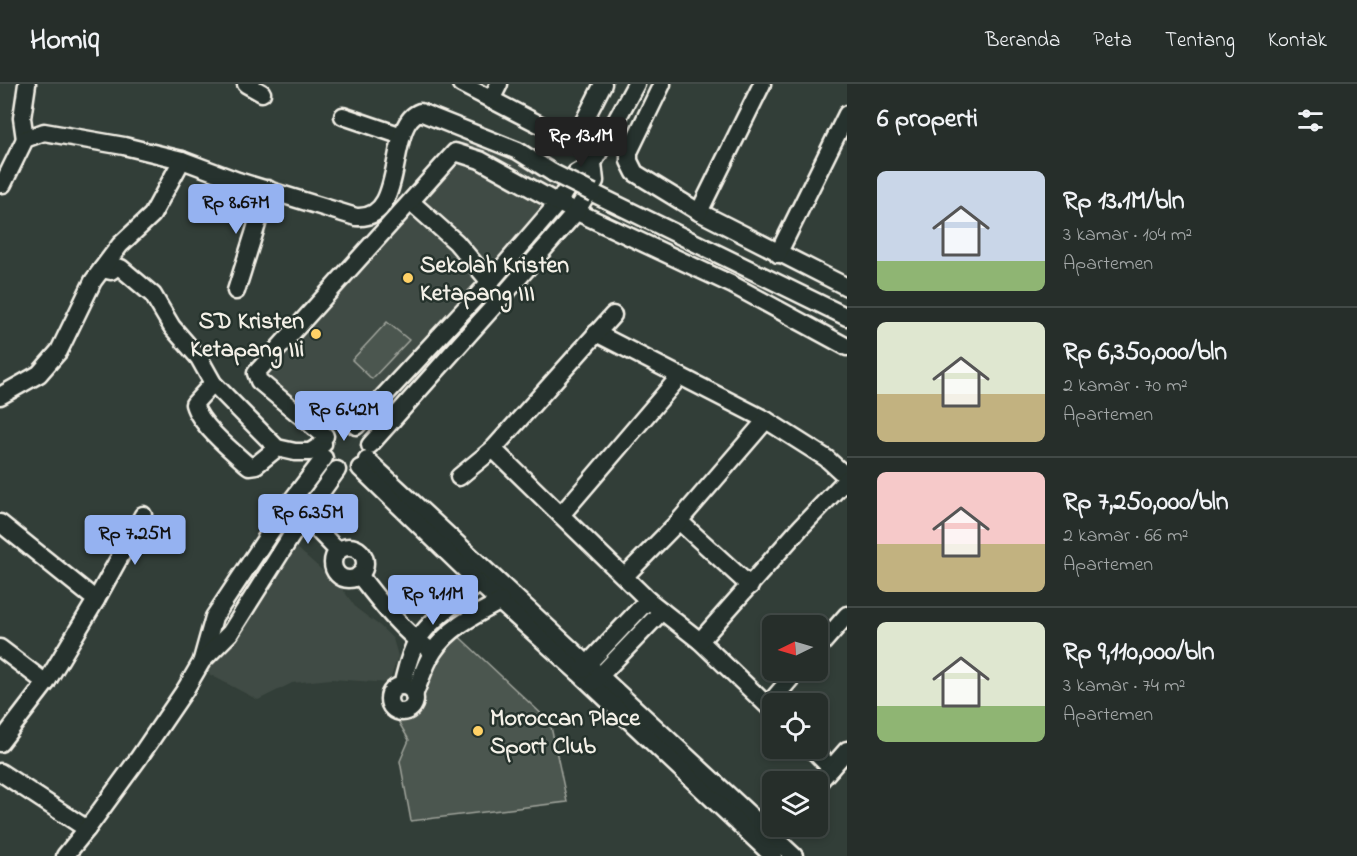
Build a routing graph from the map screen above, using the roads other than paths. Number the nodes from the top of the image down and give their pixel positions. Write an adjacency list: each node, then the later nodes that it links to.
1 (27, 84): 14 (street)
2 (246, 84): 9 (street)
3 (461, 84): 10 (street)
4 (499, 84): 10 (street)
5 (603, 84): 10 (street)
6 (636, 84): 16 (street)
7 (662, 84): 22 (street)
8 (762, 84): 22 (street)
9 (262, 93)
10 (491, 100)
11 (847, 114): 23 (street)
12 (343, 116): 13 (street)
13 (402, 136): 18 (street); 29 (street, bridge)
14 (25, 139): 15 (street); 17 (street)
15 (182, 160): 18 (street); 24 (street)
16 (593, 163): 20 (street); 21 (street)
17 (1, 186)
18 (268, 189): 27 (street)
19 (411, 202): 20 (street); 25 (street); 37 (street)
20 (558, 203): 21 (street); 25 (street)
21 (576, 212): 31 (street); 40 (street)
22 (699, 212): 23 (street)
23 (778, 254): 26 (street)
24 (102, 269): 33 (street); 34 (street)
25 (490, 282): 36 (street)
26 (847, 287)
27 (236, 291)
28 (613, 315): 30 (street)
29 (847, 317)
30 (596, 333): 32 (street); 39 (street)
31 (847, 347)
32 (680, 376): 35 (street); 45 (street)
33 (213, 383): 38 (street); 38 (street)
34 (0, 396)
35 (766, 420): 43 (street); 47 (street)
36 (356, 426): 37 (street); 40 (street)
37 (324, 446): 38 (street); 41 (street); 64 (street)
38 (277, 448)
39 (493, 449): 42 (street); 45 (street)
40 (366, 458): 41 (street); 52 (street); 65 (street)
41 (337, 470): 46 (street)
42 (459, 477)
43 (847, 478): 53 (street)
44 (143, 515): 54 (street)
45 (561, 515): 51 (street)
46 (303, 516): 49 (street); 64 (street)
47 (679, 521): 51 (street); 53 (street)
48 (0, 523): 54 (street)
49 (338, 551): 50 (street); 50 (street)
50 (359, 575): 60 (street)
51 (625, 576): 55 (street)
52 (479, 583): 56 (street); 60 (street)
53 (750, 586): 61 (street)
54 (96, 600): 66 (street)
55 (648, 600): 57 (street); 65 (street)
56 (501, 601): 63 (street); 65 (street)
57 (662, 611): 61 (street); 65 (street)
58 (847, 615): 59 (street)
59 (828, 637)
60 (417, 641): 63 (street); 63 (street)
61 (700, 641): 67 (street)
62 (0, 648): 66 (street)
63 (433, 652)
64 (202, 661): 74 (street)
65 (590, 674): 76 (street); 77 (street)
66 (46, 683): 68 (street)
67 (762, 700)
68 (0, 743)
69 (847, 750): 71 (street)
70 (822, 759): 71 (street)
71 (831, 768): 72 (street)
72 (828, 771)
73 (0, 772): 74 (street)
74 (87, 829): 75 (street)
75 (64, 856)
76 (773, 856)
77 (794, 856)

